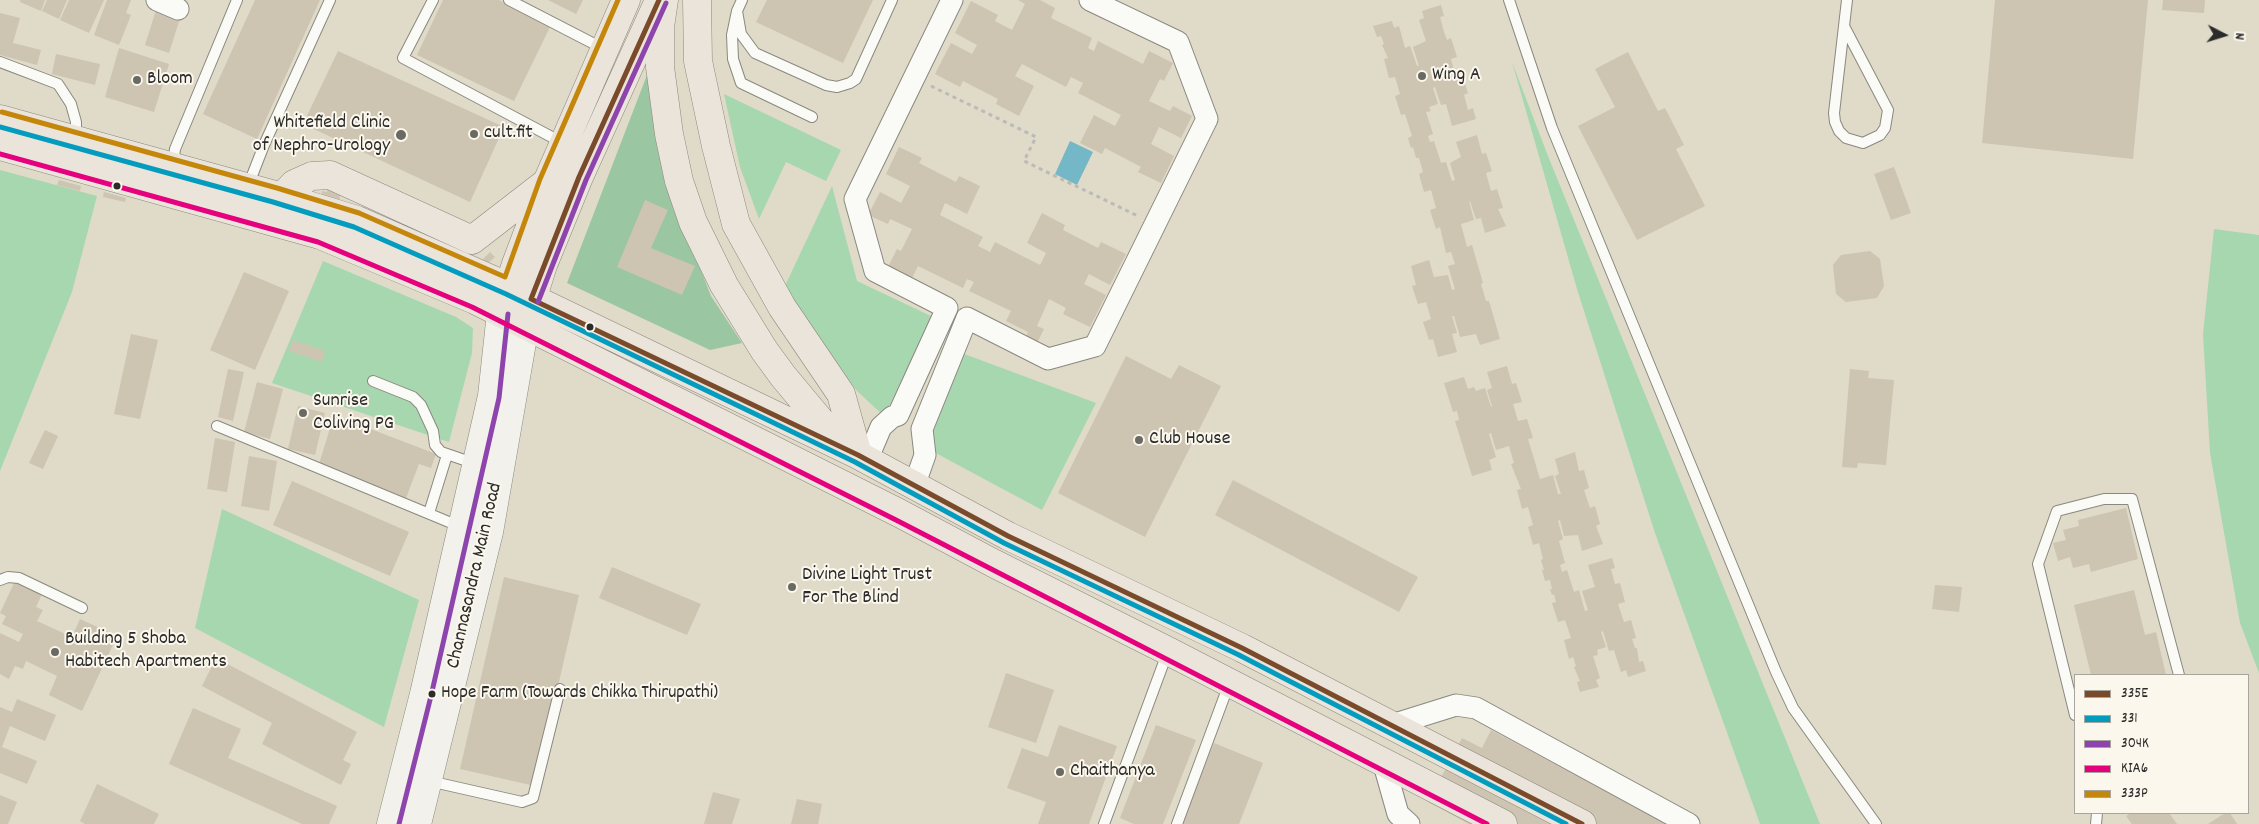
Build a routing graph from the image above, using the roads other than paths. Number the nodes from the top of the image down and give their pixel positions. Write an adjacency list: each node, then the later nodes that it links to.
1 (157, 0): 16 (street)
2 (237, 0): 25 (lane)
3 (330, 0): 27 (lane)
4 (433, 0): 24 (lane)
5 (509, 0): 19 (lane)
6 (626, 0): 19 (main road)
7 (659, 0): 29 (main road)
8 (664, 0): 39 (main road)
9 (697, 0): 39 (main road)
10 (742, 0): 17 (lane)
11 (892, 0): 17 (lane)
12 (952, 0): 30 (street)
13 (1090, 0): 32 (street)
14 (1509, 0): 62 (lane)
15 (1847, 0): 18 (lane)
16 (178, 9)
17 (737, 12): 21 (lane)
18 (1844, 26): 18 (lane)
19 (605, 50): 24 (main road)
20 (0, 62): 23 (lane)
21 (812, 117)
22 (0, 131): 23 (main road); 31 (main road)
23 (76, 140): 25 (main road)
24 (565, 144): 26 (main road)
25 (173, 166): 27 (main road)
26 (547, 182): 28 (main road); 29 (main road)
27 (247, 187): 28 (main road)
28 (282, 197): 29 (main road)
29 (520, 293): 31 (main road); 33 (main road); 39 (main road)
30 (947, 308): 32 (street); 35 (street)
31 (501, 313): 33 (main road); 40 (main road, Channasandra Main Road)
32 (967, 318): 37 (street)
33 (525, 325): 46 (main road); 53 (main road, Channasandra Main Road)
34 (373, 381): 38 (lane)
35 (898, 415): 37 (street); 39 (street)
36 (217, 426): 42 (lane)
37 (922, 429): 41 (street)
38 (447, 454): 40 (lane); 42 (lane)
39 (856, 455): 41 (main road)
40 (477, 464): 43 (main road, Channasandra Main Road)
41 (914, 486): 51 (main road)
42 (429, 513): 43 (lane)
43 (462, 528): 54 (main road, Channasandra Main Road)
44 (0, 580): 45 (lane)
45 (82, 608)
46 (1168, 650): 48 (main road); 56 (lane)
47 (2179, 674): 50 (lane)
48 (1229, 683): 52 (main road); 57 (lane)
49 (560, 689): 53 (lane)
50 (2074, 711)
51 (1392, 725): 60 (main road); 61 (street)
52 (1383, 761): 58 (street); 59 (main road)
53 (429, 781): 55 (main road, Channasandra Main Road)
54 (391, 824)
55 (418, 824)
56 (1105, 824)
57 (1177, 824)
58 (1409, 824)
59 (1503, 824)
60 (1582, 824)
61 (1689, 824)
62 (1876, 824)

